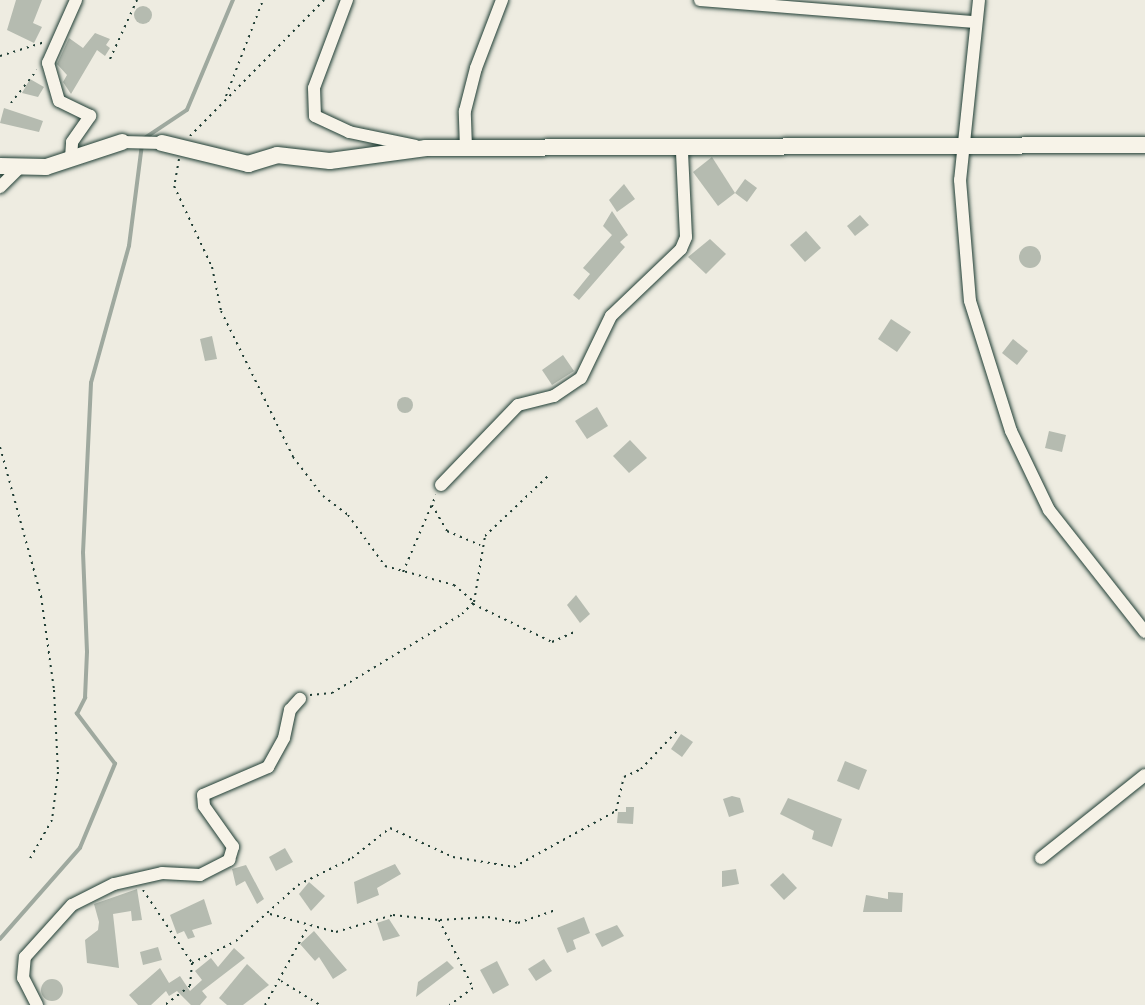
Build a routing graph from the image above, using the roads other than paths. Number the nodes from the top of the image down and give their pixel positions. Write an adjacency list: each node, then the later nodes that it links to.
1 (76, 0): 15 (street)
2 (347, 0): 12 (street)
3 (502, 0): 13 (street)
4 (700, 0): 6 (street)
5 (979, 0): 7 (street)
6 (716, 1): 7 (street)
7 (975, 22): 11 (street)
8 (121, 142): 9 (street); 15 (street)
9 (162, 143): 12 (street)
10 (1145, 145): 11 (street)
11 (968, 147): 14 (street); 20 (street)
12 (426, 148): 13 (street)
13 (466, 148): 14 (street)
14 (682, 151): 19 (street)
15 (71, 158): 17 (street)
16 (0, 166): 17 (street)
17 (19, 168): 18 (street)
18 (0, 187)
19 (441, 485)
20 (1145, 632)
21 (300, 699): 24 (street)
22 (1145, 775): 23 (street)
23 (1041, 858)
24 (37, 1005)

